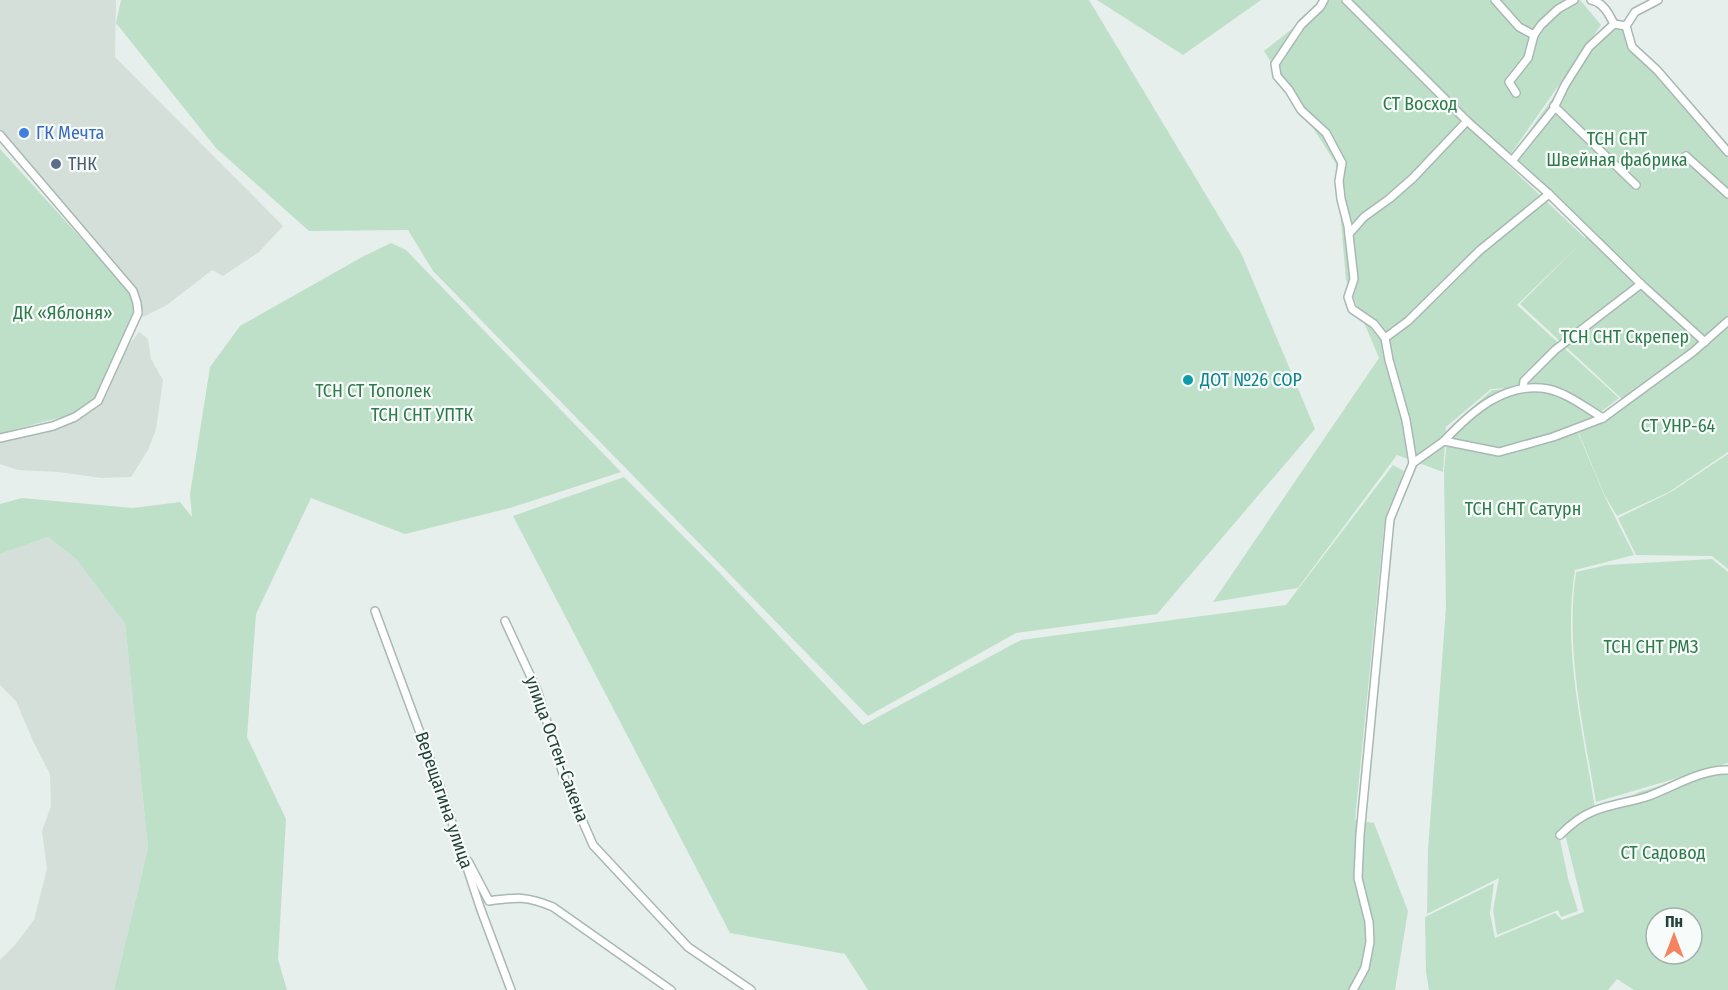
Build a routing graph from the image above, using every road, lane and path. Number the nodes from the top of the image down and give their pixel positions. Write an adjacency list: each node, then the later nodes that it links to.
1 (1324, 0): 20 (street)
2 (1346, 0): 12 (street)
3 (1495, 0): 9 (street)
4 (1574, 0): 9 (street)
5 (1591, 0): 7 (street)
6 (1658, 0): 8 (street)
7 (1614, 24): 8 (street); 11 (street)
8 (1626, 26): 14 (street)
9 (1534, 35): 10 (street)
10 (1516, 93)
11 (1554, 106): 16 (street); 17 (street)
12 (1467, 121): 16 (street); 20 (street)
13 (0, 135): 27 (street)
14 (1728, 152)
15 (1686, 156): 19 (street)
16 (1512, 161): 18 (street)
17 (1636, 185)
18 (1549, 194): 21 (street); 23 (street)
19 (1728, 194)
20 (1349, 234): 23 (street)
21 (1641, 284): 24 (street); 25 (street)
22 (1728, 321): 24 (street)
23 (1385, 338): 29 (street)
24 (1705, 342): 26 (street)
25 (1522, 388): 26 (street); 28 (street)
26 (1603, 418): 28 (street)
27 (0, 438)
28 (1444, 441): 29 (street)
29 (1413, 463): 38 (street)
30 (375, 611): 34 (street, Верещагина улица)
31 (505, 621): 37 (street, улица Остен-Сакена)
32 (1727, 769): 33 (street)
33 (1560, 835)
34 (459, 843): 35 (street, Верещагина улица); 36 (street)
35 (511, 990)
36 (671, 990)
37 (751, 990)
38 (1353, 990)

